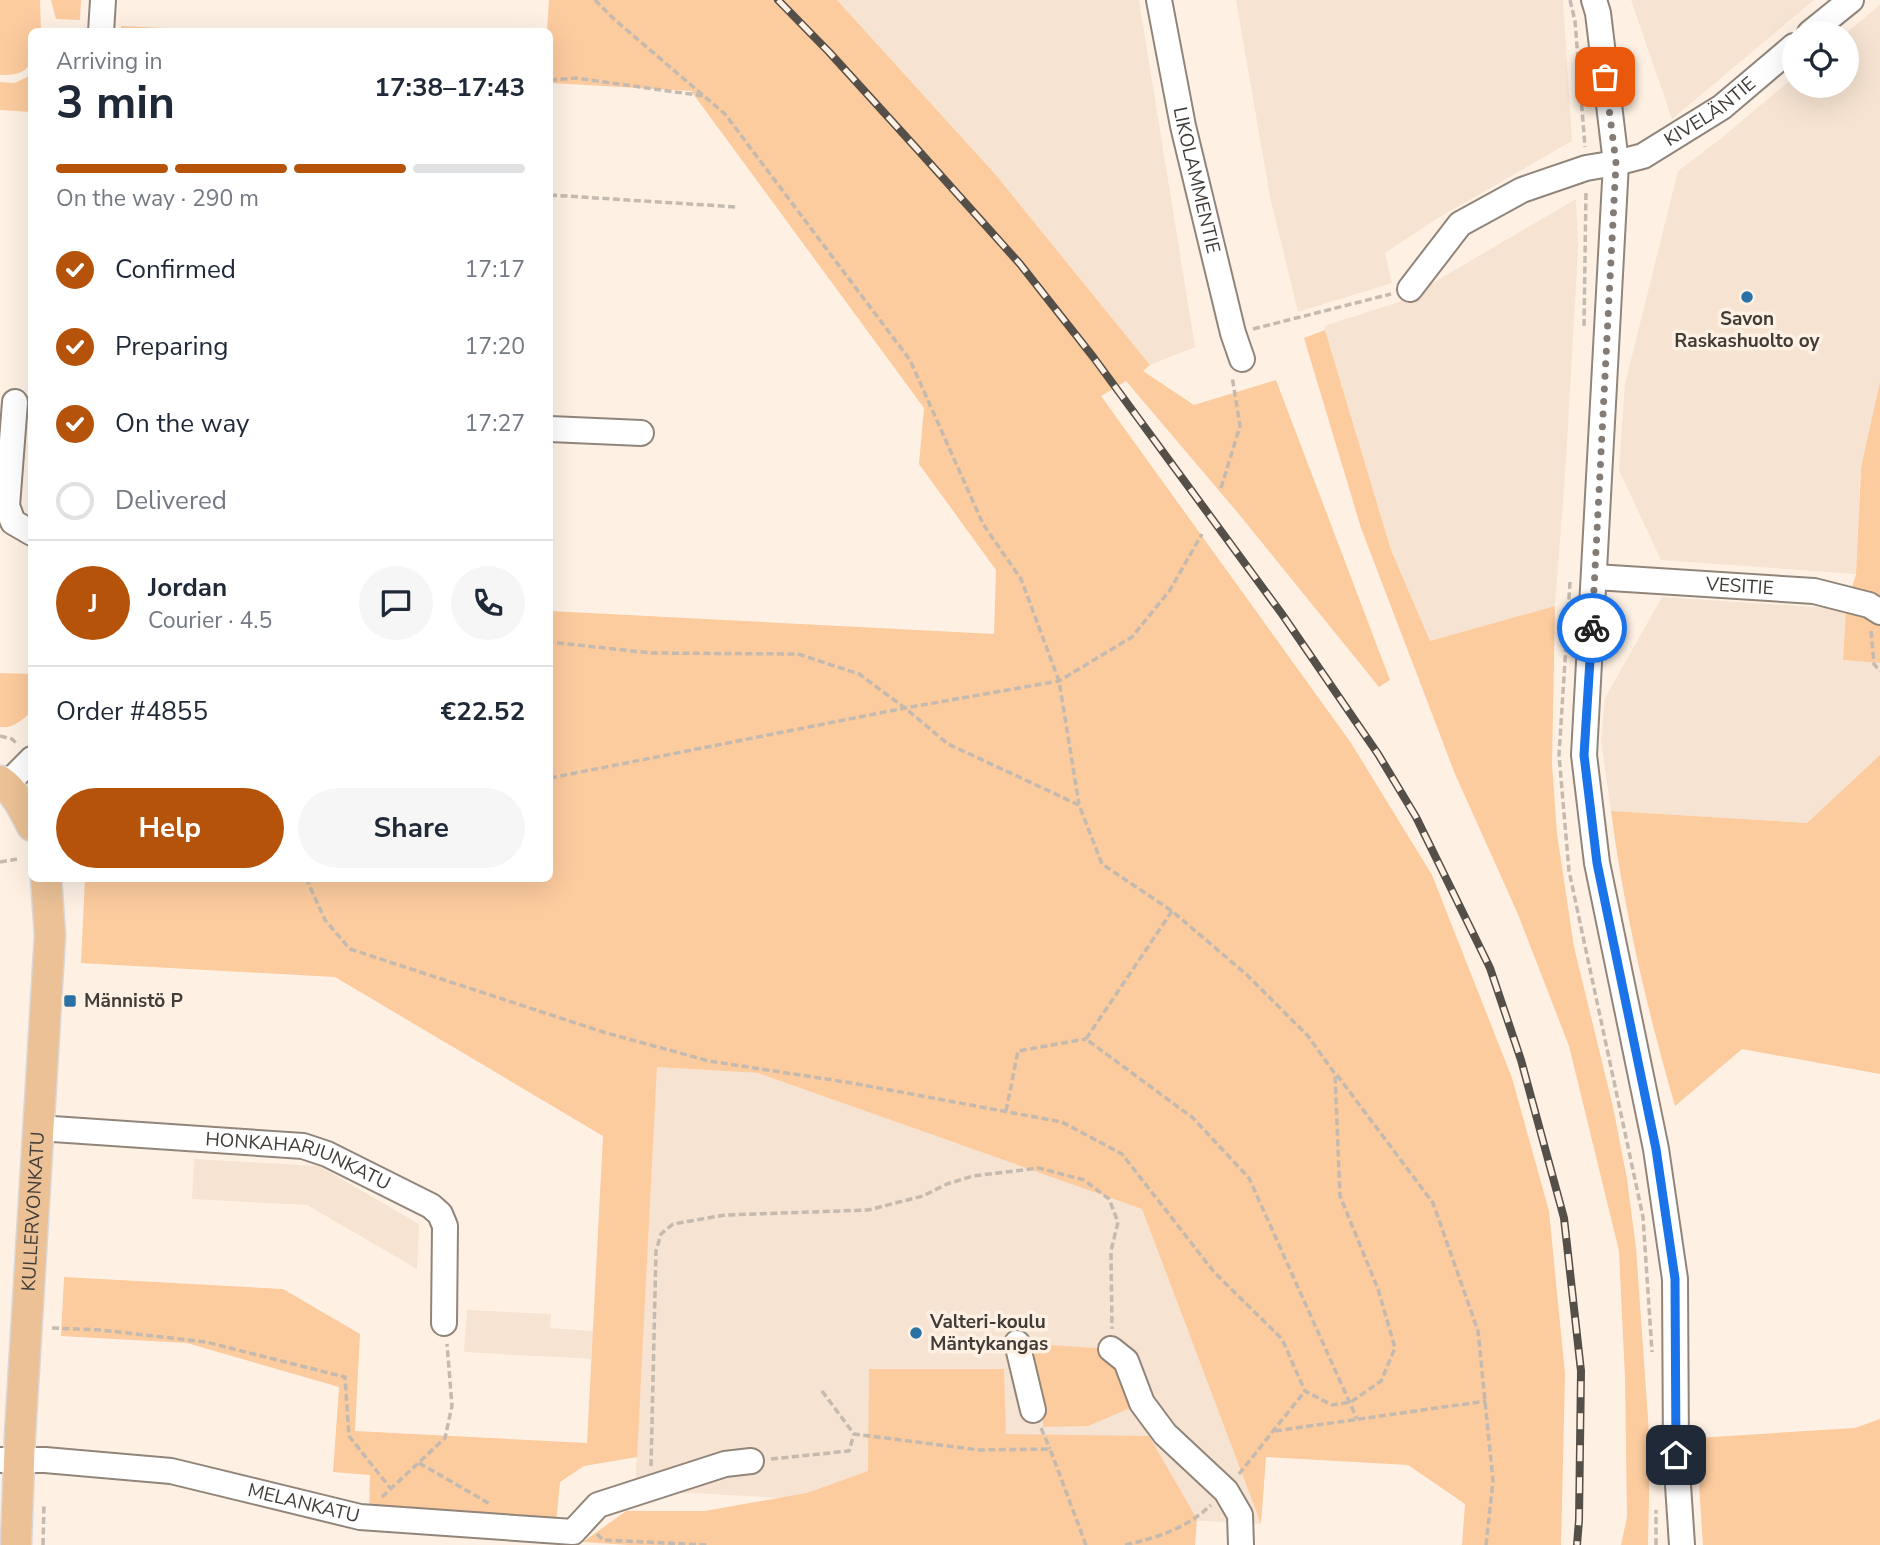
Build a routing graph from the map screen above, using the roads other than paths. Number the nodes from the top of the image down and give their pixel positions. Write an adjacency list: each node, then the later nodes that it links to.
1 (103, 0): 6 (street)
2 (1159, 0): 10 (street, LIKOLAMMENTIE)
3 (1594, 0): 8 (street)
4 (1851, 0): 5 (street)
5 (1825, 21)
6 (101, 28)
7 (1782, 56): 8 (street, KIVELÄNTIE)
8 (1616, 163): 9 (street, KIVELÄNTIE); 15 (street)
9 (1410, 289)
10 (1242, 359)
11 (15, 401): 14 (street)
12 (553, 429): 13 (street)
13 (640, 433)
14 (28, 531)
15 (1595, 577): 16 (street, VESITIE); 30 (street)
16 (1876, 602)
17 (28, 762): 18 (street)
18 (3, 783): 19 (main road)
19 (28, 818)
20 (46, 882): 21 (main road, KULLERVONKATU)
21 (38, 1128): 22 (street, HONKAHARJUNKATU); 26 (main road, KULLERVONKATU)
22 (444, 1323)
23 (1017, 1343): 25 (street)
24 (1111, 1349): 29 (street)
25 (1033, 1410)
26 (9, 1461): 27 (street, MELANKATU); 28 (main road, KULLERVONKATU)
27 (751, 1461)
28 (16, 1545)
29 (1241, 1545)
30 (1682, 1545)

